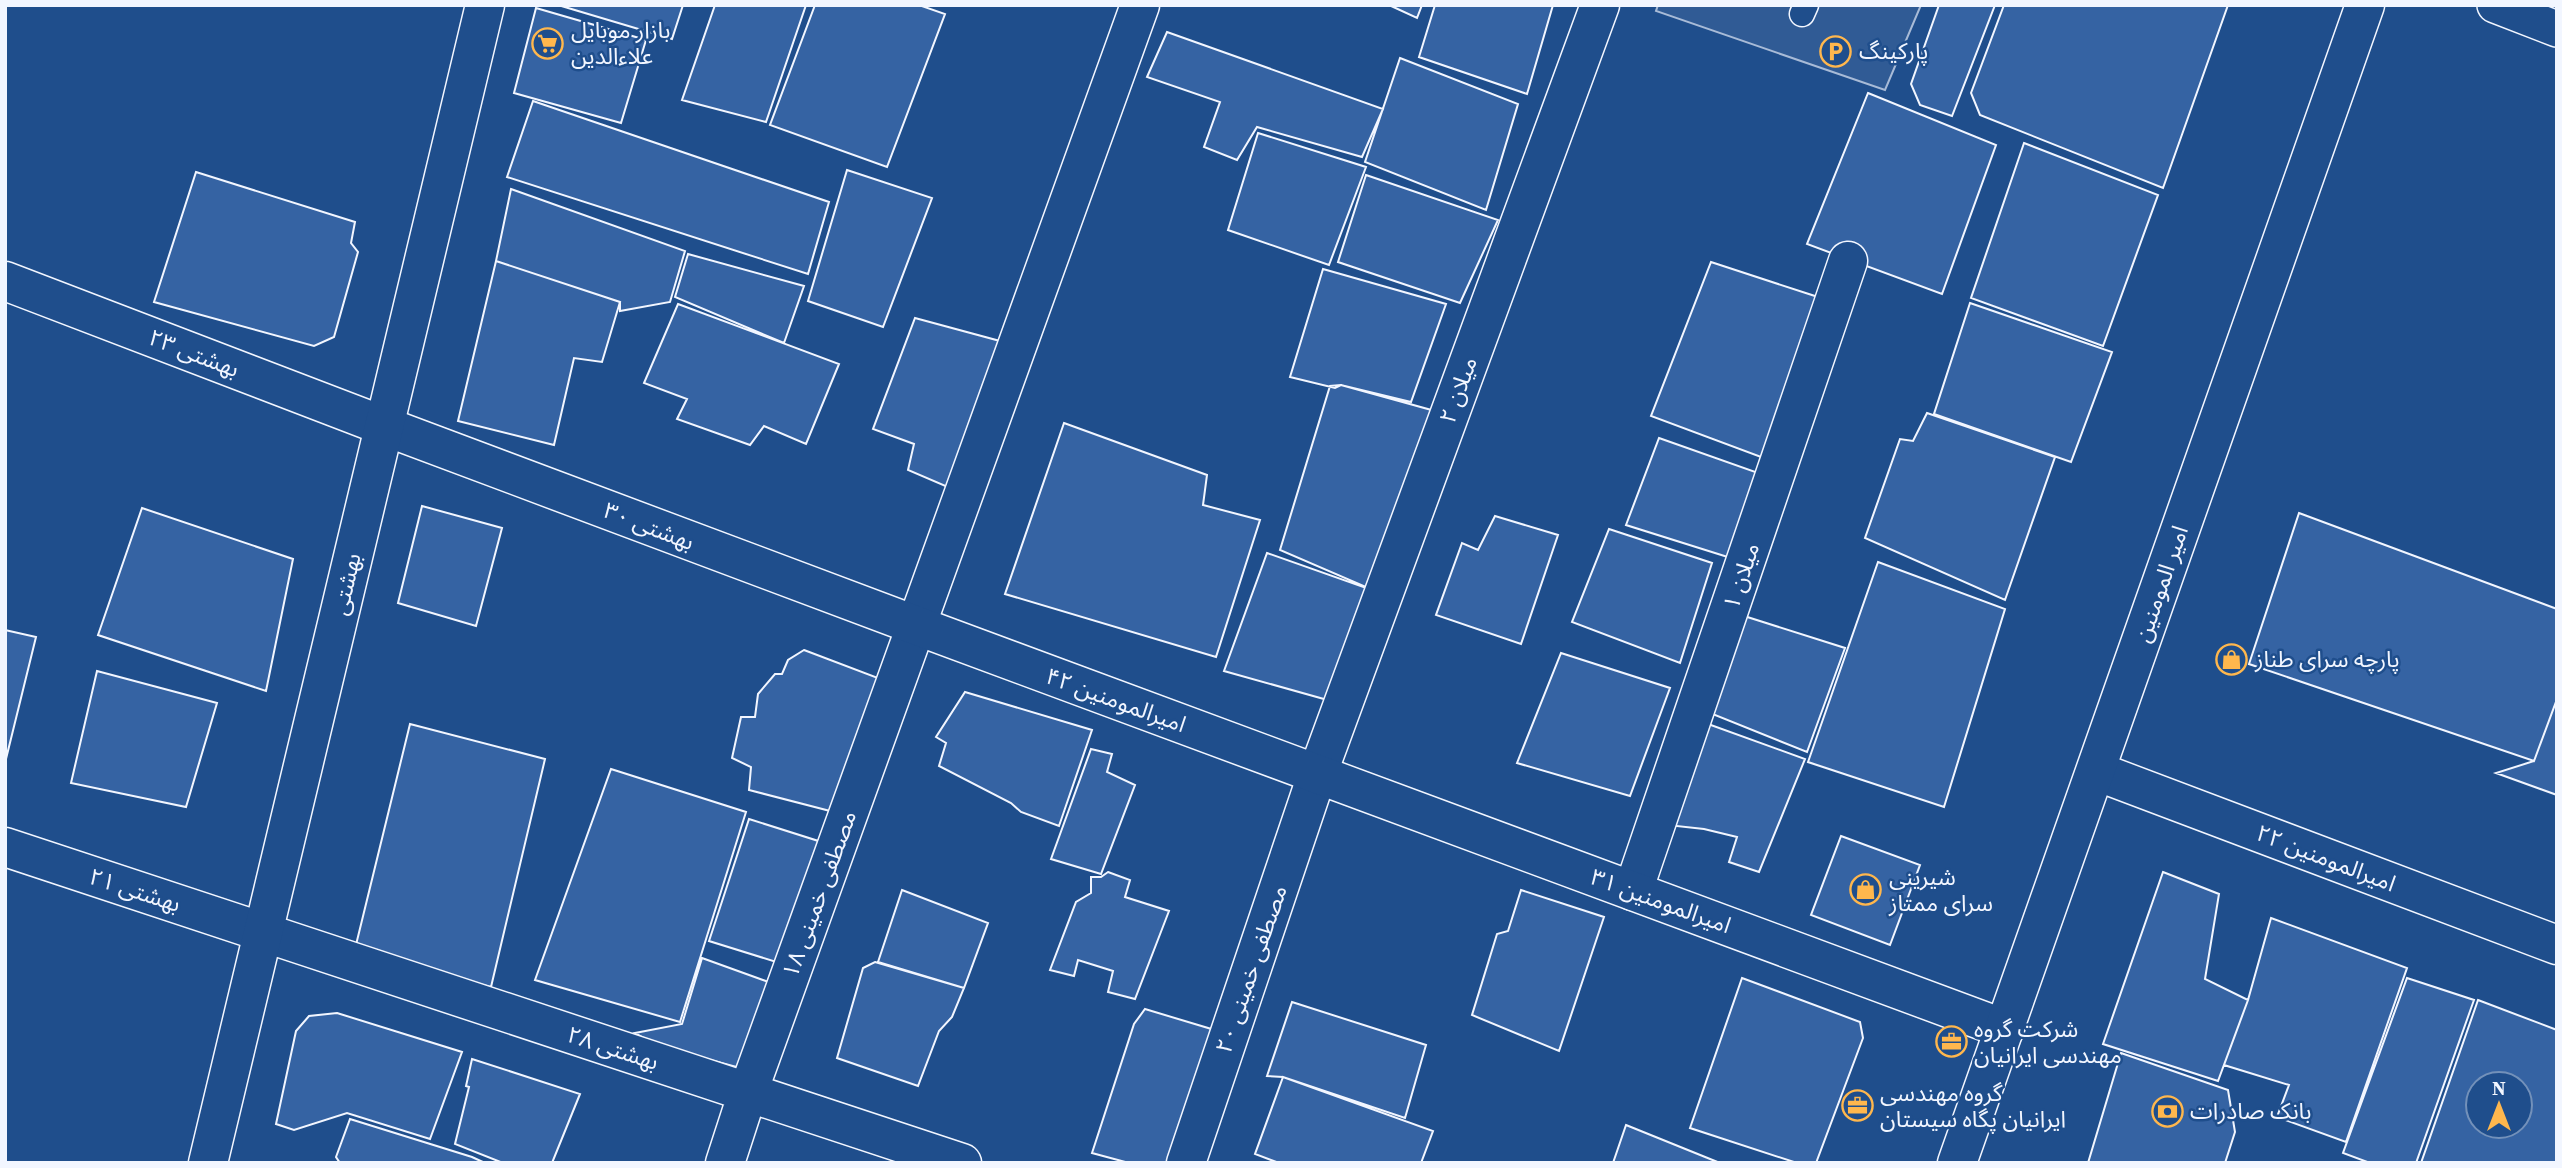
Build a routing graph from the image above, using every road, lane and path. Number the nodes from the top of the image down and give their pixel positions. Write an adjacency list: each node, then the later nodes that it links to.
1 (485, 5): 9 (street, بهشتی)
2 (1140, 5): 10 (street, مصطفی خمینی ۱۸)
3 (1600, 5): 12 (street, میلان ۲)
4 (2365, 5): 11 (street, امیر المومنین)
5 (2496, 5): 6 (street)
6 (2557, 29)
7 (1848, 261): 14 (street, میلان ۱)
8 (5, 281): 9 (street, بهشتی ۲۳)
9 (384, 426): 10 (street, بهشتی ۳۰); 15 (street, بهشتی)
10 (915, 625): 12 (street, امیرالمومنین ۴۲); 18 (street, مصطفی خمینی ۱۸)
11 (2096, 771): 16 (street, امیرالمومنین ۲۲); 17 (street, امیر المومنین)
12 (1317, 775): 14 (street, امیرالمومنین ۳۱); 22 (street, مصطفی خمینی ۲۰)
13 (5, 848): 15 (street, بهشتی ۲۱)
14 (1633, 891): 17 (street, امیرالمومنین ۳۱)
15 (264, 932): 18 (street, بهشتی ۲۸); 19 (street, بهشتی)
16 (2557, 944)
17 (2004, 1029): 23 (street, امیر المومنین)
18 (748, 1092): 20 (street, مصطفی خمینی ۱۸); 21 (street, بهشتی ۲۸)
19 (208, 1163)
20 (725, 1163)
21 (962, 1163)
22 (1186, 1163)
23 (1957, 1163)

